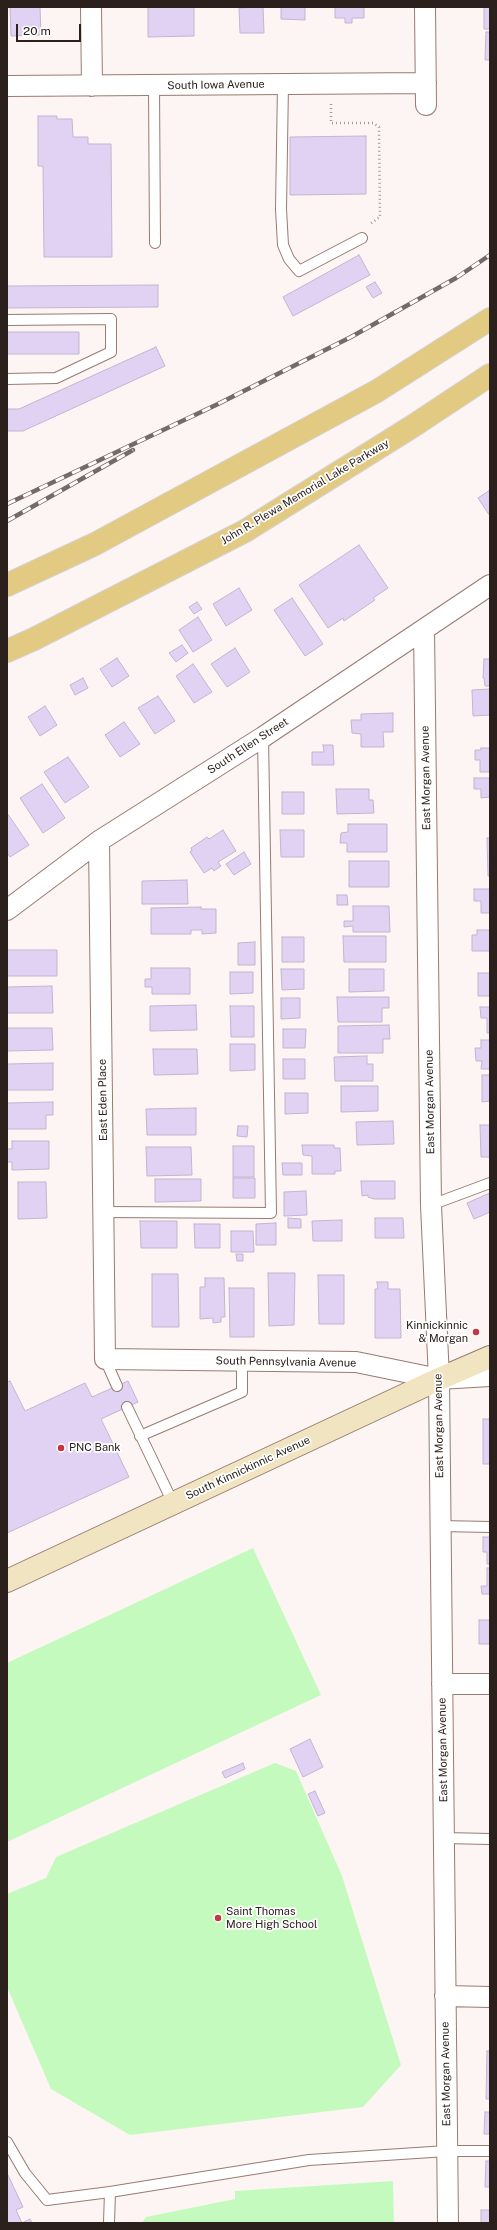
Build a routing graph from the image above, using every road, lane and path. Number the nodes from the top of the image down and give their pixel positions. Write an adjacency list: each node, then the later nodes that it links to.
1 (91, 7): 7 (street)
2 (425, 7): 3 (street)
3 (426, 83): 5 (street, South Iowa Avenue); 9 (street)
4 (283, 84): 5 (street, South Iowa Avenue); 8 (street, South Iowa Avenue); 10 (lane)
5 (330, 84): 10 (path)
6 (7, 86): 7 (street, South Iowa Avenue)
7 (92, 86): 8 (street, South Iowa Avenue)
8 (154, 86): 11 (lane)
9 (426, 105)
10 (362, 238)
11 (155, 243)
12 (490, 319): 16 (main road)
13 (7, 320): 15 (lane)
14 (490, 375): 19 (main road, John R. Plewa Memorial Lake Parkway)
15 (7, 379)
16 (7, 585)
17 (490, 585): 18 (street, South Ellen Street)
18 (424, 629): 20 (street, South Ellen Street); 24 (street, East Morgan Avenue)
19 (7, 651)
20 (263, 737): 21 (street, South Ellen Street); 25 (lane)
21 (99, 841): 22 (street, South Ellen Street); 25 (street, East Eden Place)
22 (7, 910)
23 (490, 1183): 24 (lane)
24 (431, 1205): 30 (street, East Morgan Avenue)
25 (104, 1212): 27 (street, East Eden Place)
26 (490, 1357): 30 (main road, South Kinnickinnic Avenue)
27 (105, 1359): 28 (street, South Pennsylvania Avenue); 31 (lane)
28 (242, 1361): 30 (street, South Pennsylvania Avenue); 33 (lane)
29 (490, 1376): 30 (street, South Pennsylvania Avenue)
30 (439, 1379): 34 (main road, South Kinnickinnic Avenue); 35 (street, East Morgan Avenue)
31 (117, 1386)
32 (127, 1407): 33 (lane)
33 (140, 1436): 34 (lane)
34 (173, 1504): 37 (main road, South Kinnickinnic Avenue)
35 (440, 1526): 36 (lane); 38 (street, East Morgan Avenue)
36 (490, 1527)
37 (7, 1582)
38 (442, 1684): 39 (street); 40 (street, East Morgan Avenue)
39 (490, 1684)
40 (444, 1838): 41 (lane); 42 (street, East Morgan Avenue)
41 (490, 1839)
42 (445, 1996): 43 (street); 45 (street, East Morgan Avenue)
43 (490, 1997)
44 (7, 2142): 47 (lane)
45 (447, 2151): 46 (lane); 47 (lane); 49 (street, East Morgan Avenue)
46 (490, 2151)
47 (110, 2192): 48 (lane)
48 (109, 2223)
49 (448, 2223)

